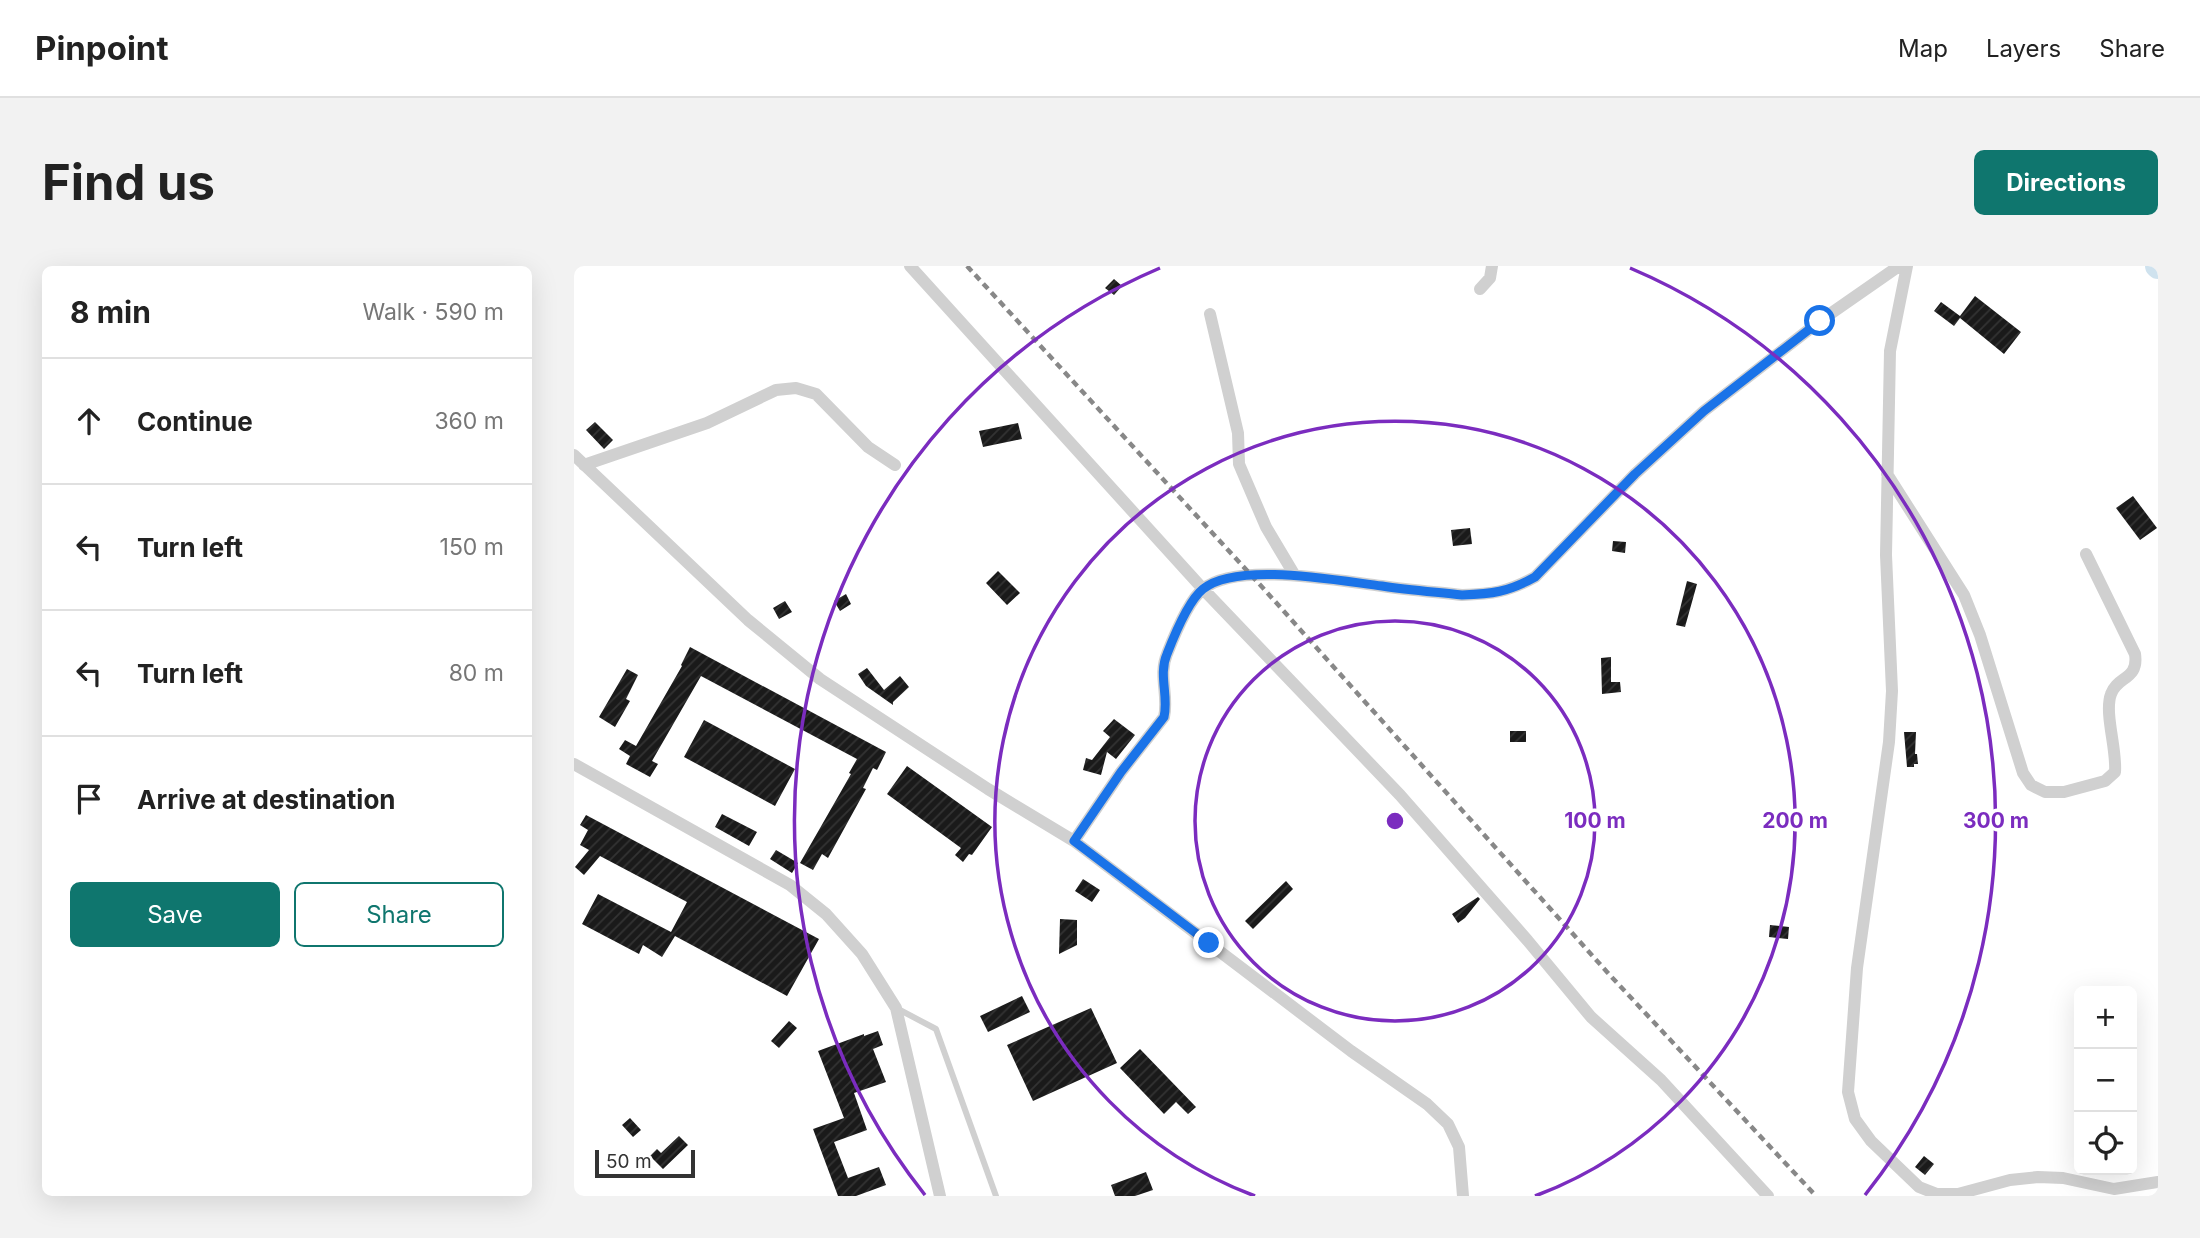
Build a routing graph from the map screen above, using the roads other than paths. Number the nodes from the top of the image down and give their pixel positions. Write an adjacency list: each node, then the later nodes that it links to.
1 (910, 266): 12 (street)
2 (1492, 266): 5 (street)
3 (1899, 266): 11 (street)
4 (1907, 266): 9 (street)
5 (1480, 289)
6 (1210, 314): 11 (street)
7 (579, 460): 8 (street); 14 (street)
8 (895, 465)
9 (1887, 474): 10 (street); 17 (street)
10 (2086, 554)
11 (1294, 574): 12 (street)
12 (1203, 589): 14 (street); 21 (street)
13 (574, 764): 15 (street)
14 (1074, 841): 20 (street)
15 (896, 1009): 18 (street); 19 (lane)
16 (2158, 1182): 17 (street)
17 (1937, 1195)
18 (940, 1196)
19 (996, 1196)
20 (1463, 1196)
21 (1769, 1196)

